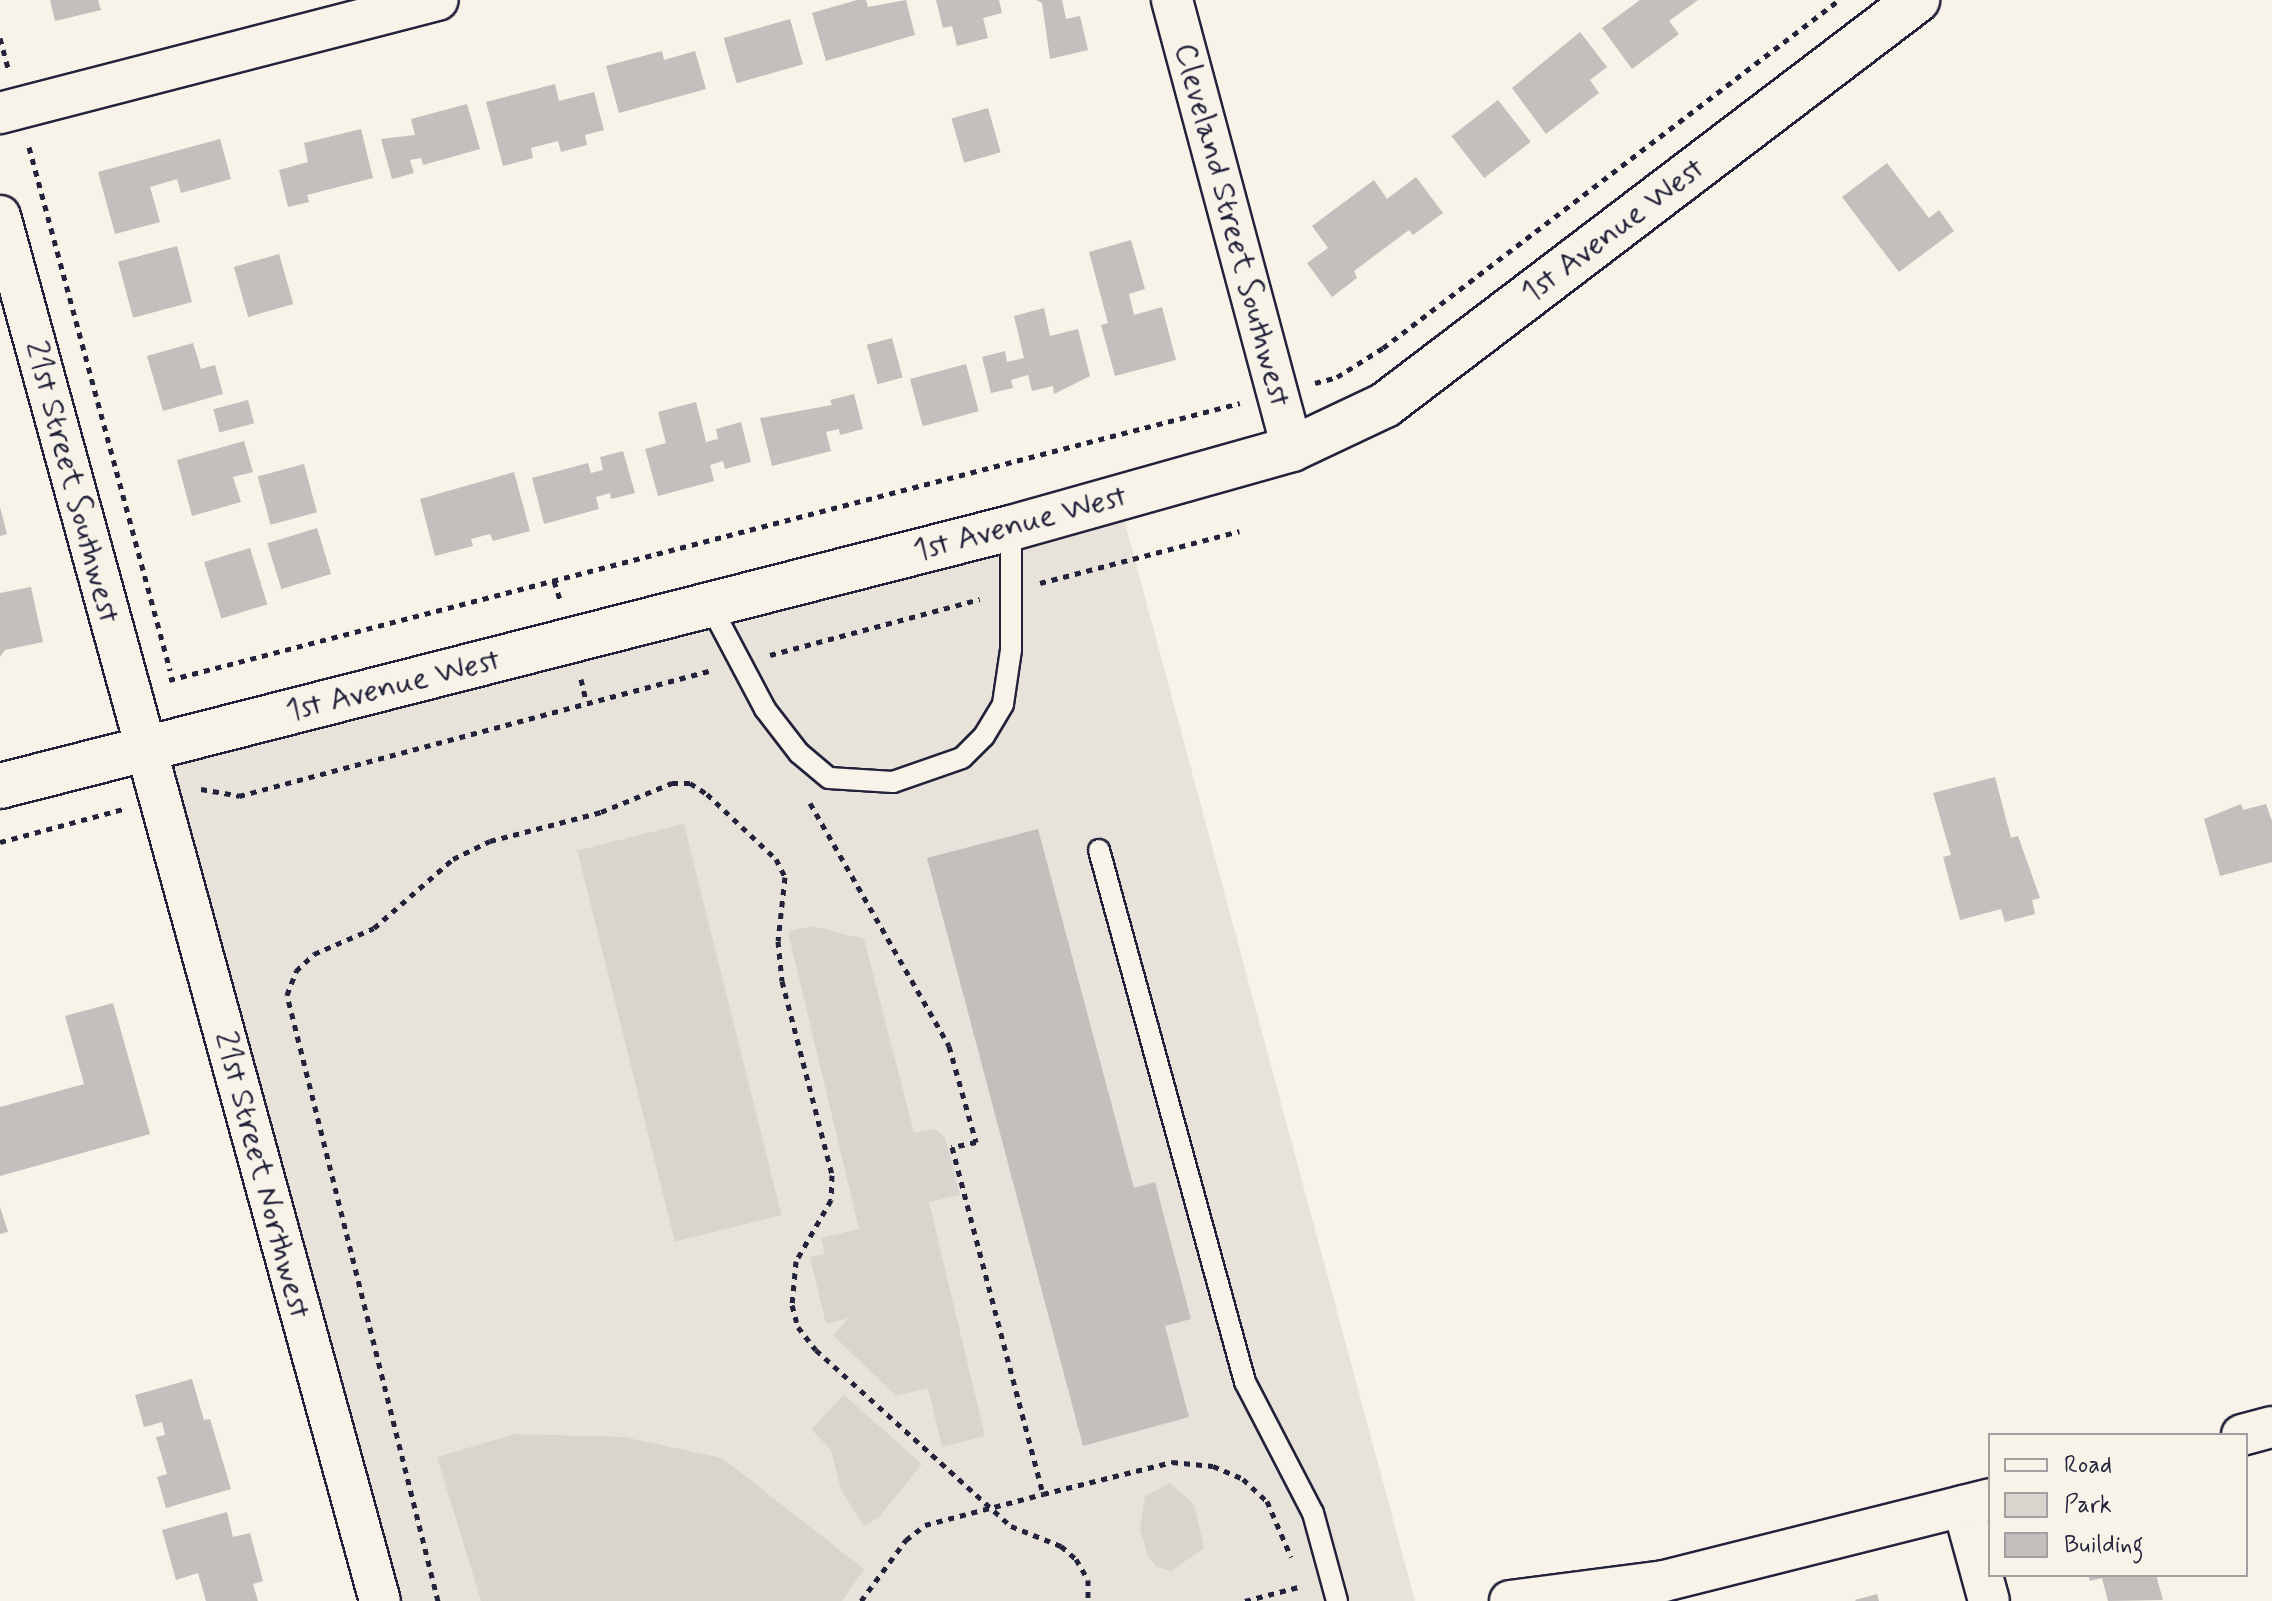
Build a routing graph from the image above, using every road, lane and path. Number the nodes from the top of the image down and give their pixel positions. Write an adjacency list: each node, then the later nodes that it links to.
1 (438, 0): 6 (street)
2 (1172, 0): 8 (street, Cleveland Street Southwest)
3 (1839, 0): 8 (path)
4 (1917, 0): 9 (street, 1st Avenue West)
5 (0, 38): 6 (path)
6 (10, 111): 19 (path)
7 (0, 216): 24 (street, 21st Street Southwest)
8 (1277, 393): 9 (street, Cleveland Street Southwest); 12 (path)
9 (1292, 449): 10 (street, 1st Avenue West)
10 (1011, 528): 13 (lane); 14 (street, 1st Avenue West)
11 (1239, 531): 13 (path)
12 (554, 581): 15 (path); 19 (path)
13 (1011, 591): 16 (path); 16 (lane)
14 (710, 605): 16 (lane); 24 (street, 1st Avenue West)
15 (562, 608)
16 (738, 663): 17 (path)
17 (711, 670): 20 (path); 23 (path)
18 (580, 673): 23 (path)
19 (171, 679): 21 (path); 22 (path)
20 (719, 681)
21 (159, 683)
22 (174, 689)
23 (586, 701): 26 (path)
24 (144, 749): 25 (street, 1st Avenue West); 38 (street, 21st Street Northwest)
25 (0, 786)
26 (201, 789)
27 (807, 799): 33 (path)
28 (131, 807): 29 (path)
29 (0, 842)
30 (1099, 850): 43 (lane)
31 (2272, 1427): 32 (street)
32 (2248, 1433)
33 (1043, 1494): 35 (path); 36 (path)
34 (1977, 1502): 44 (street); 45 (street)
35 (991, 1507): 39 (path); 40 (path); 41 (path)
36 (1303, 1586): 37 (path); 42 (path)
37 (1307, 1600)
38 (380, 1601)
39 (438, 1601)
40 (861, 1601)
41 (1088, 1601)
42 (1245, 1601)
43 (1337, 1601)
44 (1510, 1601)
45 (1989, 1601)

